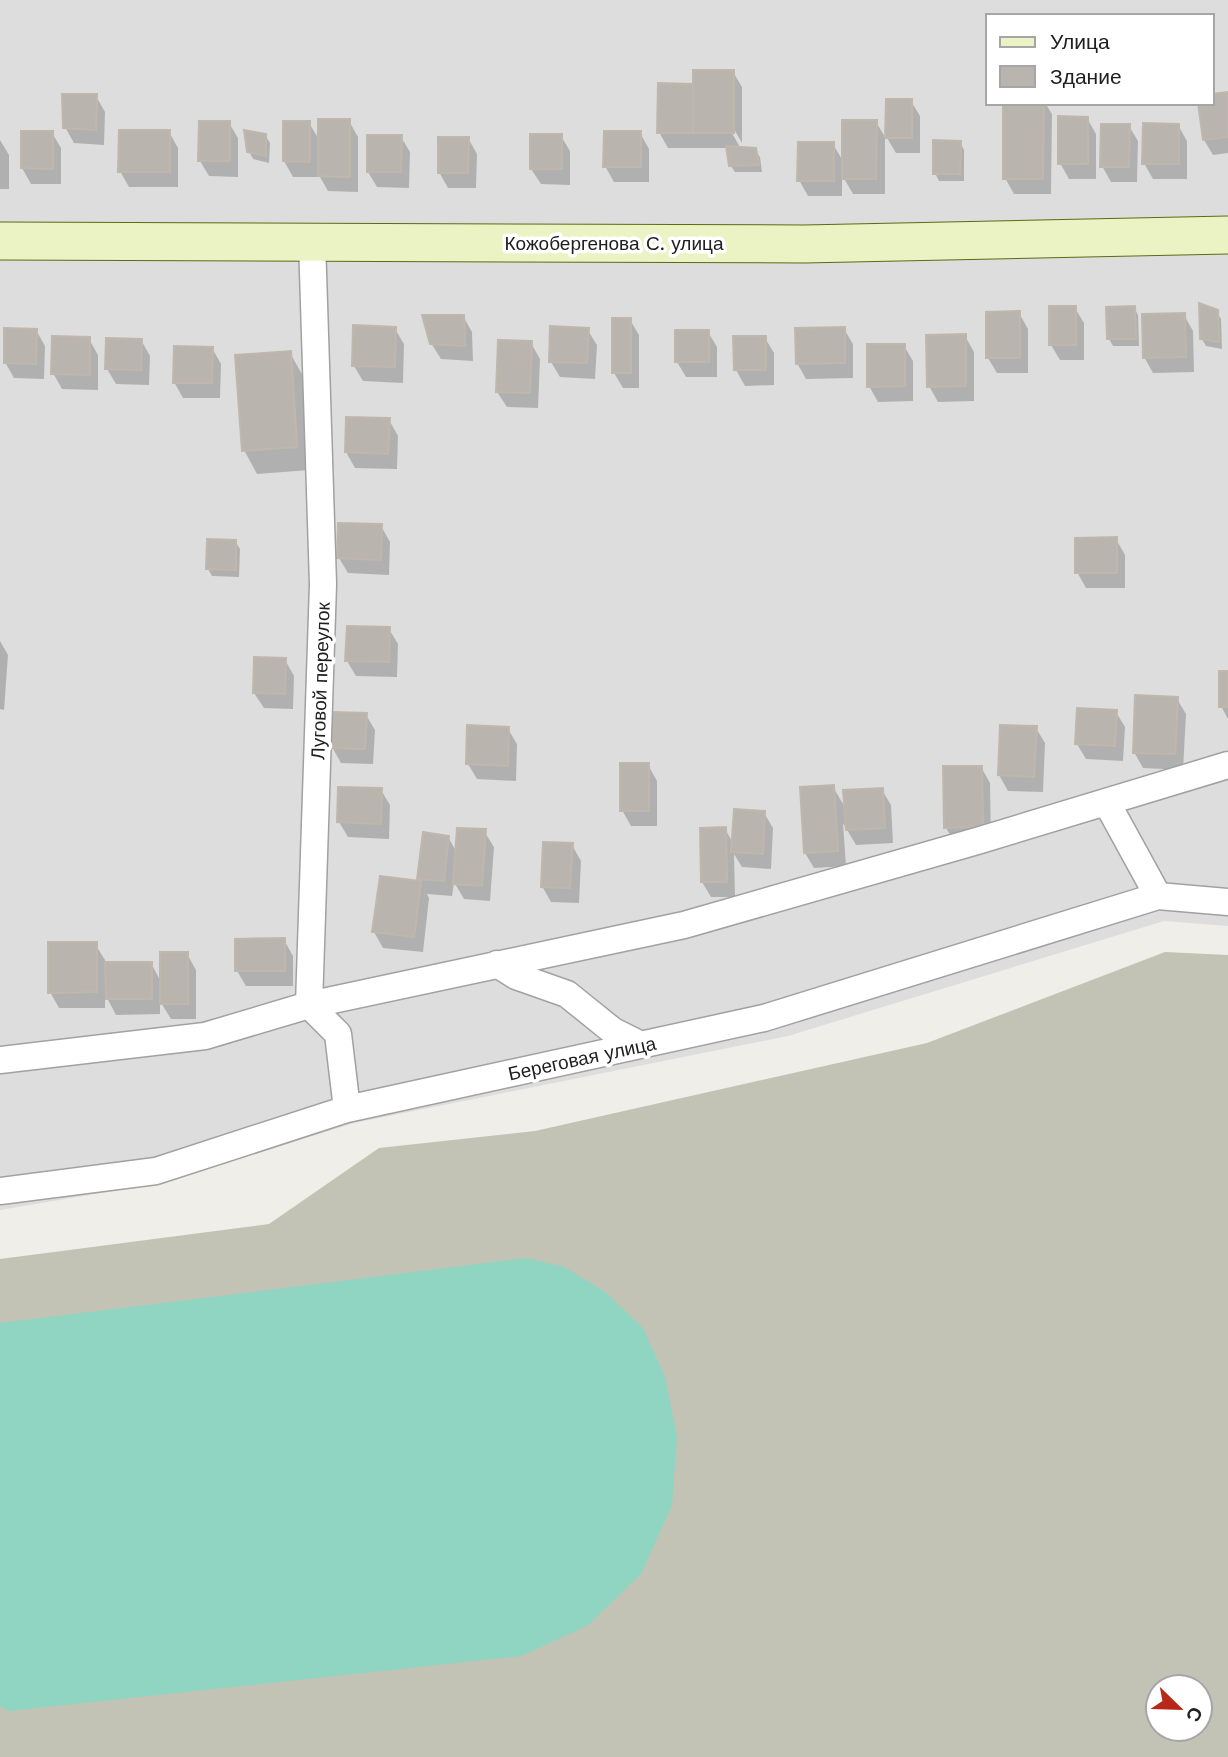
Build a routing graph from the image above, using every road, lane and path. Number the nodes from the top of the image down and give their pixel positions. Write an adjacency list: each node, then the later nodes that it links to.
1 (1228, 235): 3 (main road, Кожобергенова С. улица)
2 (0, 241): 3 (main road, Кожобергенова С. улица)
3 (312, 241): 9 (street, Луговой переулок)
4 (1228, 765): 5 (street)
5 (1107, 803): 6 (street); 8 (street)
6 (1158, 896): 7 (street, Береговая улица); 10 (street, Береговая улица)
7 (1228, 902)
8 (497, 964): 9 (street); 10 (street)
9 (309, 1005): 11 (street); 12 (street)
10 (641, 1045): 12 (street, Береговая улица)
11 (0, 1060)
12 (346, 1109): 13 (street, Береговая улица)
13 (0, 1191)

